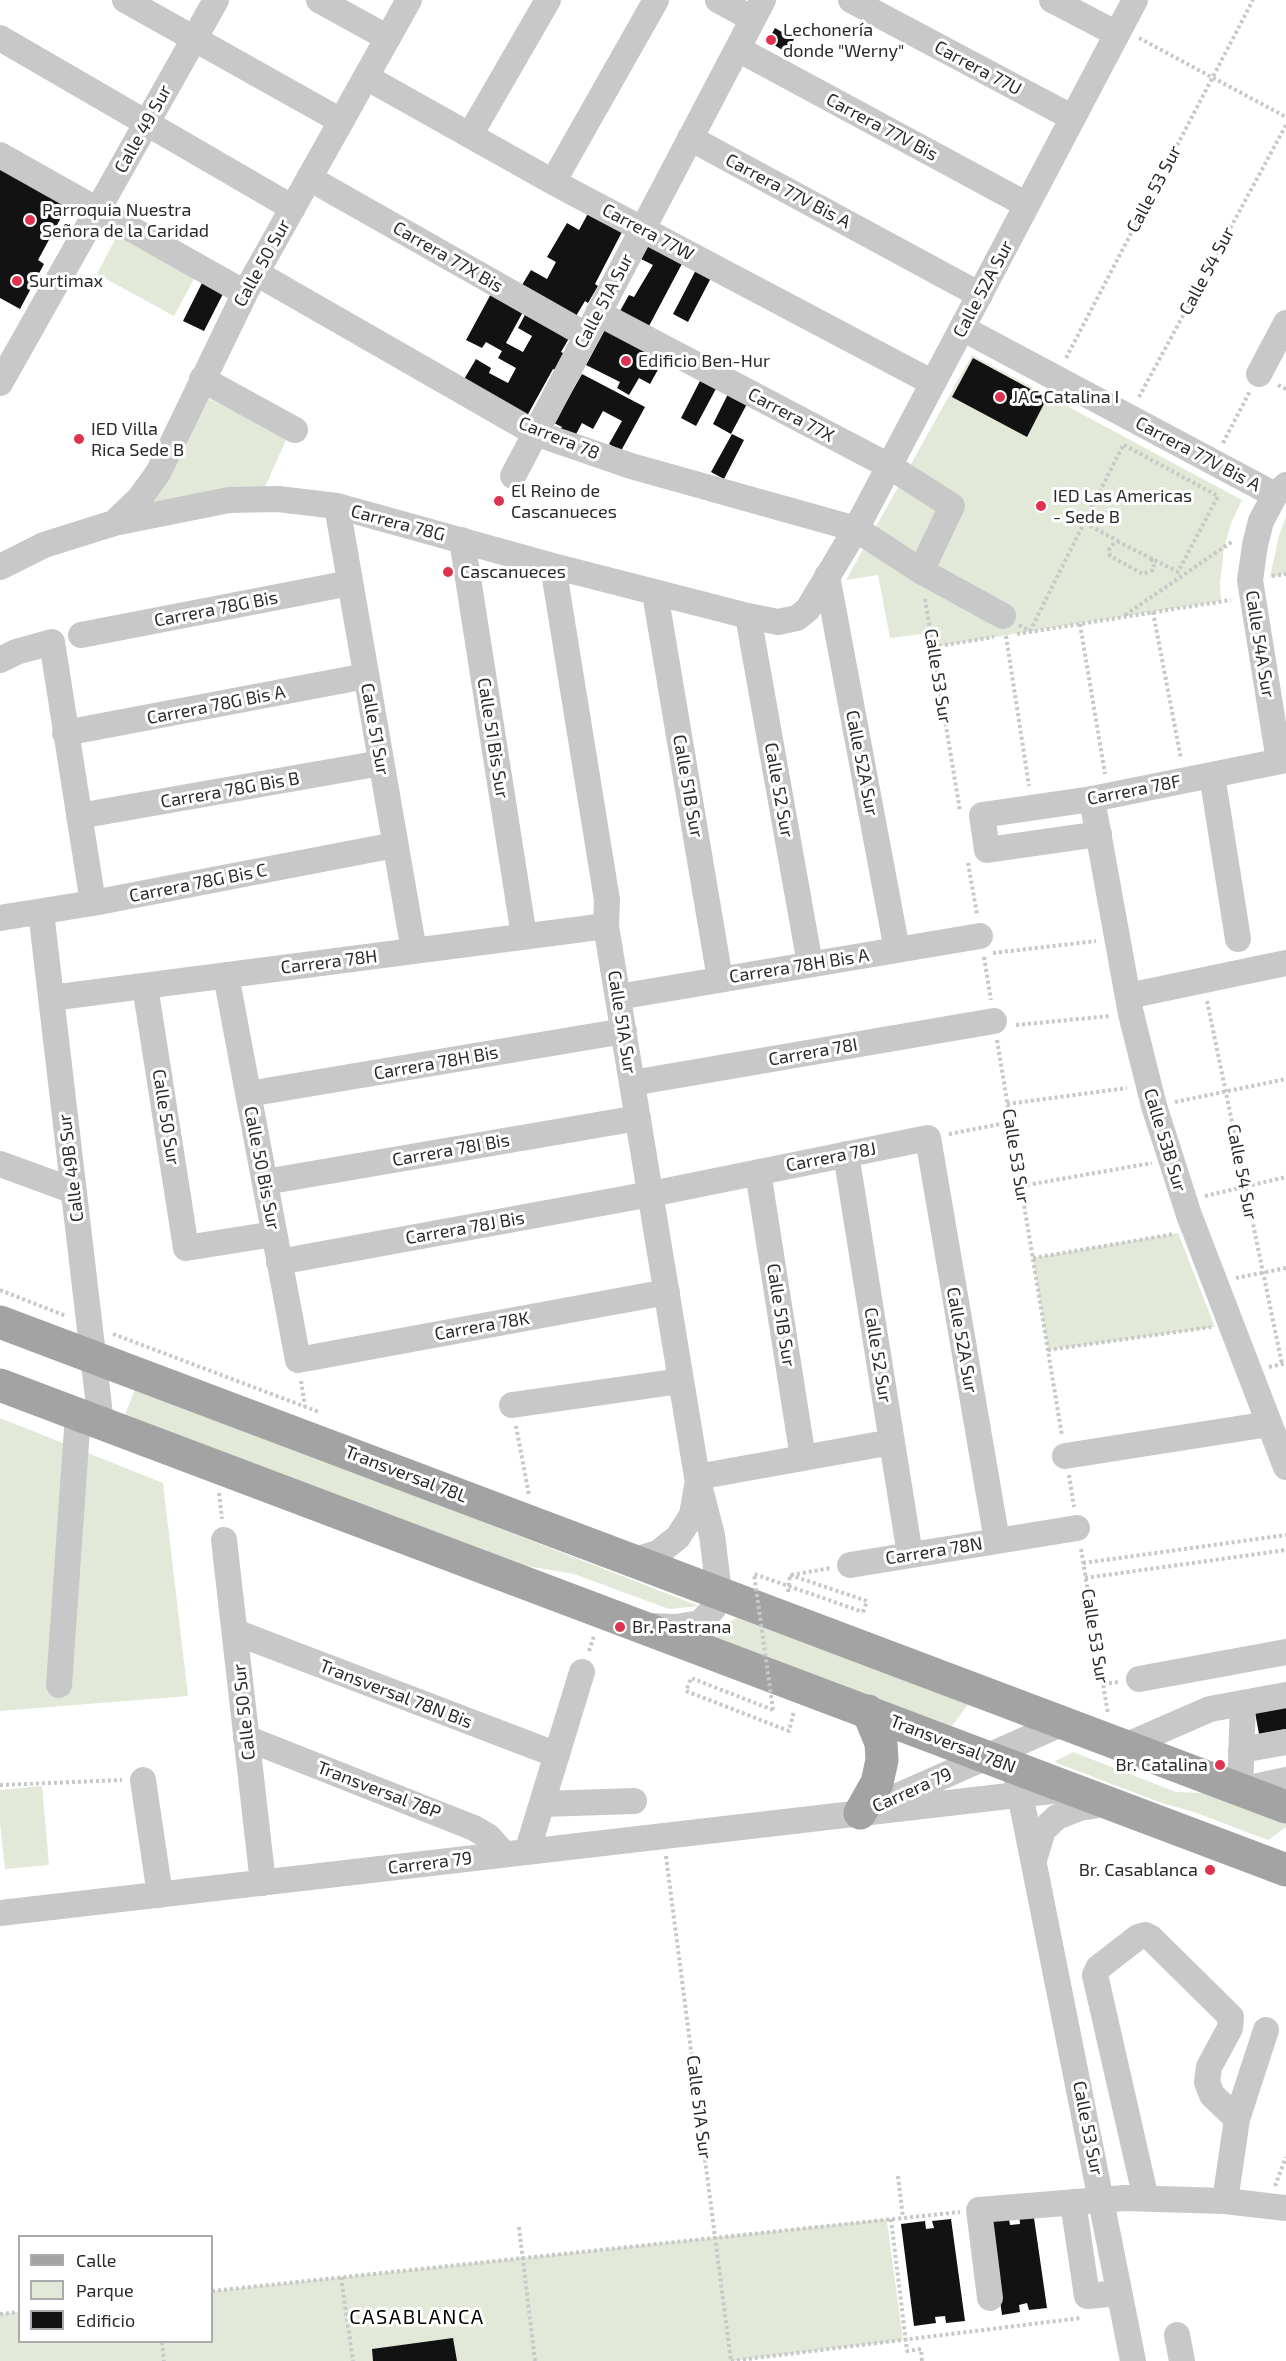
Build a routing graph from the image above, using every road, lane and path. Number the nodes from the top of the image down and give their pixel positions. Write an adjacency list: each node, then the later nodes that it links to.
1 (126, 0): 16 (street)
2 (216, 0): 16 (street, Calle 49 Sur)
3 (319, 0): 14 (street)
4 (409, 0): 14 (street, Calle 50 Sur)
5 (549, 0): 25 (street)
6 (656, 0): 29 (street)
7 (718, 0): 12 (street)
8 (851, 0): 21 (street, Carrera 77U)
9 (1052, 0): 13 (street)
10 (1135, 0): 13 (street, Calle 52A Sur)
11 (1252, 0): 19 (path, Calle 53 Sur)
12 (758, 10): 17 (street, Calle 51A Sur)
13 (1118, 31): 19 (path); 21 (street, Calle 52A Sur)
14 (388, 38): 18 (street, Calle 50 Sur)
15 (0, 39): 23 (street)
16 (194, 39): 22 (street); 23 (street, Calle 49 Sur)
17 (738, 49): 26 (street, Calle 51A Sur); 30 (street, Carrera 77V Bis)
18 (366, 77): 22 (street, Calle 50 Sur); 25 (street, Carrera 77W)
19 (1212, 77): 20 (path); 40 (path, Calle 53 Sur)
20 (1286, 117)
21 (1073, 118): 30 (street, Calle 52A Sur)
22 (341, 122): 28 (street, Calle 50 Sur)
23 (147, 123): 31 (street); 32 (street, Calle 49 Sur)
24 (1286, 125): 44 (path, Calle 54 Sur)
25 (470, 135): 29 (street, Carrera 77W)
26 (690, 138): 33 (street, Calle 51A Sur); 35 (street, Carrera 77V Bis A)
27 (0, 155): 32 (street, Carrera 78)
28 (309, 178): 31 (street, Calle 50 Sur); 37 (street, Carrera 77X Bis)
29 (553, 182): 33 (street, Carrera 77W)
30 (1027, 205): 35 (street, Calle 52A Sur)
31 (293, 208): 34 (street, Calle 50 Sur)
32 (98, 209): 34 (street, Carrera 78); 42 (street, Calle 49 Sur)
33 (642, 229): 37 (street, Calle 51A Sur); 43 (street, Carrera 77W)
34 (250, 283): 41 (street, Calle 50 Sur); 46 (street, Carrera 78)
35 (980, 295): 38 (street, Calle 52A Sur)
36 (1286, 323): 39 (street)
37 (592, 324): 46 (street, Calle 51A Sur); 49 (street, Carrera 77X)
38 (962, 328): 40 (street, Carrera 77V Bis A); 43 (street, Calle 52A Sur)
39 (1259, 375): 48 (path)
40 (1056, 378): 44 (street, Carrera 77V Bis A)
41 (202, 379): 45 (street); 54 (street, Calle 50 Sur)
42 (0, 383)
43 (933, 383): 49 (street, Calle 52A Sur)
44 (1132, 418): 47 (path, Calle 54 Sur); 48 (street, Carrera 77V Bis A)
45 (295, 430)
46 (536, 433): 50 (street, Calle 51A Sur); 56 (street, Carrera 78)
47 (1124, 445): 55 (path, Calle 54 Sur); 59 (path)
48 (1213, 462): 51 (street, Carrera 77V Bis A)
49 (889, 466): 56 (street, Calle 52A Sur); 62 (street, Carrera 77X)
50 (513, 476)
51 (1281, 490): 53 (street, Calle 54A Sur)
52 (337, 506): 54 (street, Carrera 78G); 57 (street, Carrera 78G); 64 (street, Calle 51 Sur)
53 (1261, 521): 66 (street, Calle 54A Sur); 69 (path)
54 (114, 523): 61 (street, Carrera 78G)
55 (1085, 523): 58 (path); 73 (path, Calle 54 Sur)
56 (856, 529): 62 (street, Carrera 78); 63 (street, Calle 52A Sur)
57 (462, 540): 60 (street, Carrera 78G); 94 (street, Calle 51 Bis Sur)
58 (1119, 542): 59 (path); 59 (path)
59 (1151, 559)
60 (553, 566): 65 (street, Carrera 78G); 93 (street, Calle 51A Sur)
61 (0, 567)
62 (921, 571): 72 (street, Carrera 78); 75 (path, Calle 53 Sur)
63 (827, 576): 70 (street, Calle 52A Sur); 98 (street, Calle 52A Sur)
64 (350, 583): 74 (street, Carrera 78G Bis); 77 (street, Calle 51 Sur)
65 (655, 593): 68 (street, Carrera 78G); 103 (street, Calle 51B Sur)
66 (1252, 597): 67 (path); 79 (street, Calle 54A Sur)
67 (1153, 612): 69 (path); 82 (path)
68 (748, 616): 70 (street, Carrera 78G); 101 (street, Calle 52 Sur)
69 (1122, 617): 71 (path)
70 (797, 618)
71 (1080, 624): 73 (path); 83 (path)
72 (1004, 626): 73 (path); 75 (path); 84 (path)
73 (1030, 631)
74 (81, 635)
75 (933, 647): 85 (path, Calle 53 Sur)
76 (0, 660): 78 (street)
77 (366, 676): 78 (street, Carrera 78G Bis A); 80 (street, Calle 51 Sur)
78 (66, 733): 86 (street)
79 (1283, 760): 81 (street, Carrera 78F)
80 (381, 763): 86 (street, Carrera 78G Bis B); 88 (street, Calle 51 Sur)
81 (1212, 775): 82 (street, Carrera 78F); 96 (street)
82 (1185, 781): 83 (street, Carrera 78F)
83 (1101, 798): 84 (street, Carrera 78F); 87 (street, Calle 53B Sur)
84 (1032, 808): 85 (street, Carrera 78F)
85 (971, 815): 89 (street)
86 (79, 816): 90 (street)
87 (1099, 834): 89 (street); 95 (street, Calle 53B Sur)
88 (395, 845): 90 (street, Carrera 78G Bis C); 99 (street, Calle 51 Sur)
89 (977, 851): 97 (path, Calle 53 Sur)
90 (93, 903): 91 (street, Carrera 78G Bis C)
91 (41, 912): 92 (street, Carrera 78G Bis C); 107 (street, Calle 49B Sur)
92 (0, 918)
93 (606, 926): 94 (street, Carrera 78H); 106 (street, Calle 51A Sur)
94 (524, 936): 99 (street, Carrera 78H)
95 (1117, 939): 97 (path); 108 (street, Calle 53B Sur)
96 (1238, 939)
97 (982, 945): 98 (street, Carrera 78H Bis A); 109 (path, Calle 53 Sur)
98 (897, 950): 101 (street, Carrera 78H Bis A)
99 (414, 951): 102 (street, Carrera 78H)
100 (1286, 963): 104 (street)
101 (810, 964): 103 (street, Carrera 78H Bis A)
102 (226, 975): 105 (street, Carrera 78H); 114 (street, Calle 50 Bis Sur)
103 (720, 979): 106 (street, Carrera 78H Bis A)
104 (1203, 980): 108 (street); 113 (path, Calle 54 Sur)
105 (145, 986): 107 (street, Carrera 78H); 132 (street, Calle 50 Sur)
106 (618, 997): 110 (street, Calle 51A Sur)
107 (51, 998): 128 (street, Calle 49B Sur)
108 (1130, 1005): 109 (path); 115 (street, Calle 53B Sur)
109 (995, 1024): 112 (street, Carrera 78I); 116 (path, Calle 53 Sur)
110 (624, 1031): 112 (street, Calle 51A Sur); 114 (street, Carrera 78H Bis)
111 (1286, 1079): 113 (path)
112 (632, 1083): 117 (street, Calle 51A Sur)
113 (1226, 1091): 115 (path); 127 (path, Calle 54 Sur)
114 (248, 1094): 125 (street, Calle 50 Bis Sur)
115 (1151, 1096): 116 (path); 121 (street, Calle 53B Sur)
116 (1008, 1104): 118 (path, Calle 53 Sur)
117 (638, 1118): 125 (street, Carrera 78I Bis); 129 (street, Calle 51A Sur)
118 (1011, 1122): 119 (path); 126 (path, Calle 53 Sur)
119 (928, 1138): 120 (street, Carrera 78J); 161 (street, Calle 52A Sur)
120 (846, 1154): 123 (street, Carrera 78J); 151 (street, Calle 52 Sur)
121 (1170, 1160): 126 (path); 130 (street, Calle 53B Sur)
122 (0, 1164): 128 (street)
123 (758, 1172): 129 (street, Carrera 78J); 153 (street, Calle 51B Sur)
124 (1286, 1177): 127 (path)
125 (265, 1182): 132 (street, Calle 50 Bis Sur)
126 (1021, 1186): 133 (path, Calle 53 Sur)
127 (1245, 1186): 130 (path); 136 (path, Calle 54 Sur)
128 (74, 1191): 142 (street, Calle 49B Sur)
129 (651, 1194): 134 (street, Carrera 78J Bis); 138 (street, Calle 51A Sur)
130 (1184, 1201): 131 (street, Calle 53B Sur)
131 (1194, 1230): 133 (path); 137 (street, Calle 53B Sur)
132 (274, 1233): 134 (street, Calle 50 Bis Sur)
133 (1033, 1258): 141 (path, Calle 53 Sur)
134 (279, 1262): 143 (street, Calle 50 Bis Sur)
135 (1286, 1268): 136 (path)
136 (1263, 1273): 137 (path); 144 (path, Calle 54 Sur)
137 (1214, 1283): 140 (street, Calle 53B Sur)
138 (667, 1292): 143 (street, Carrera 78K); 145 (street, Calle 51A Sur)
139 (0, 1322): 142 (main road, Transversal 78L)
140 (1230, 1324): 141 (path); 150 (street, Calle 53B Sur)
141 (1048, 1350): 152 (path, Calle 53 Sur)
142 (94, 1356): 149 (street, Calle 49B Sur); 164 (main road, Transversal 78L)
143 (298, 1360): 148 (path)
144 (1282, 1364)
145 (681, 1381): 147 (street); 156 (street, Calle 51A Sur)
146 (0, 1385): 149 (main road)
147 (512, 1405): 157 (path)
148 (306, 1417)
149 (89, 1419): 154 (main road); 174 (street, Calle 49B Sur)
150 (1269, 1424): 152 (street); 155 (street, Calle 53B Sur)
151 (892, 1442): 153 (street); 163 (street, Calle 52 Sur)
152 (1065, 1456): 158 (path, Calle 53 Sur)
153 (803, 1458): 156 (street)
154 (216, 1467): 160 (path); 169 (main road)
155 (1286, 1467)
156 (698, 1477): 164 (street, Calle 51A Sur); 168 (street, Calle 51A Sur)
157 (530, 1502)
158 (1077, 1528): 161 (street, Carrera 78N); 165 (path, Calle 53 Sur)
159 (1286, 1535): 165 (path)
160 (224, 1540): 170 (street, Calle 50 Sur)
161 (997, 1541): 163 (street, Carrera 78N)
162 (1286, 1550): 167 (path)
163 (910, 1555): 166 (street, Carrera 78N)
164 (635, 1560): 168 (main road, Transversal 78L)
165 (1083, 1563): 167 (path, Calle 53 Sur)
166 (850, 1565): 179 (path, bridge)
167 (1085, 1578): 182 (path, Calle 53 Sur)
168 (719, 1592): 169 (street); 178 (main road)
169 (639, 1626): 177 (main road, Transversal 78N)
170 (235, 1632): 180 (street, Calle 50 Sur); 184 (street, Transversal 78N Bis)
171 (1286, 1652): 173 (street)
172 (582, 1672): 184 (street)
173 (1139, 1679)
174 (59, 1685)
175 (1286, 1695): 176 (street)
176 (1243, 1703): 182 (street); 183 (street)
177 (867, 1712): 185 (main road, Transversal 78N); 194 (main road)
178 (1064, 1723): 182 (main road); 185 (street, Carrera 79)
179 (789, 1731)
180 (246, 1738): 195 (street, Transversal 78P); 199 (street, Calle 50 Sur)
181 (1286, 1742): 183 (street)
182 (1118, 1744): 189 (main road)
183 (1241, 1750): 189 (street)
184 (557, 1755): 192 (street)
185 (1008, 1773): 191 (main road, Transversal 78N); 194 (street, Carrera 79); 194 (street, Carrera 79); 197 (street, Calle 53 Sur)
186 (143, 1780): 188 (path); 200 (street)
187 (1286, 1780): 189 (street)
188 (0, 1785)
189 (1240, 1790): 193 (main road)
190 (634, 1801): 192 (street)
191 (1111, 1803): 197 (street, Calle 53 Sur); 198 (main road, Transversal 78N)
192 (542, 1804): 195 (street)
193 (1286, 1807)
194 (860, 1813): 195 (street, Carrera 79)
195 (515, 1853): 199 (street, Carrera 79)
196 (666, 1854): 215 (path, Calle 51A Sur)
197 (1034, 1860): 207 (street, Calle 53 Sur)
198 (1280, 1862)
199 (263, 1883): 200 (street, Carrera 79)
200 (160, 1895): 201 (street, Carrera 79)
201 (0, 1913)
202 (1266, 2030): 203 (street)
203 (1238, 2119): 206 (street); 208 (street)
204 (1286, 2157): 210 (path)
205 (898, 2176): 212 (path)
206 (1146, 2199): 207 (street); 208 (street)
207 (1101, 2200): 209 (street); 220 (street, Calle 53 Sur)
208 (1225, 2201): 210 (street)
209 (1073, 2202): 211 (street); 220 (street)
210 (1277, 2207)
211 (979, 2210): 212 (path); 219 (street)
212 (903, 2218): 213 (path)
213 (891, 2219): 215 (path); 224 (path)
214 (519, 2227): 216 (path)
215 (715, 2237): 216 (path); 229 (path, Calle 51A Sur)
216 (522, 2258): 217 (path); 228 (path)
217 (341, 2277): 218 (path); 227 (path)
218 (213, 2291)
219 (990, 2298)
220 (1121, 2302): 224 (path); 231 (street, Calle 53 Sur)
221 (18, 2312): 222 (path)
222 (0, 2314)
223 (1177, 2335): 232 (street)
224 (906, 2340): 229 (path); 230 (path)
225 (162, 2343): 226 (path)
226 (164, 2361)
227 (353, 2361)
228 (535, 2361)
229 (731, 2361)
230 (922, 2361)
231 (1133, 2361)
232 (1182, 2361)

